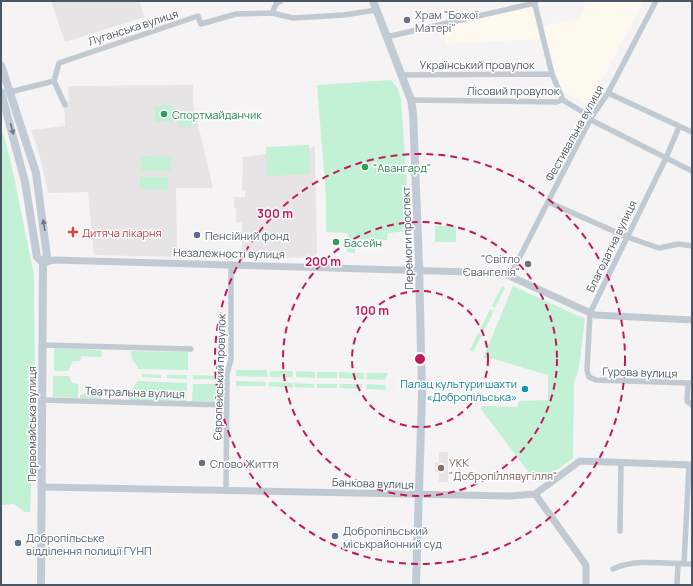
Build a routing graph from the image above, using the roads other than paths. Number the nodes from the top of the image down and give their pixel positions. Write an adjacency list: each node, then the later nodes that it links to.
1 (281, 1): 6 (street)
2 (373, 1): 5 (main road, Перемоги проспект)
3 (656, 1): 14 (street, Фестивальна вулиця)
4 (534, 2): 7 (street); 9 (street)
5 (376, 10): 6 (street, Луганська вулиця); 7 (main road, Перемоги проспект)
6 (272, 13): 11 (street, Луганська вулиця)
7 (386, 37): 10 (main road, Перемоги проспект)
8 (1, 65): 13 (main road, Первомайська вулиця)
9 (552, 74): 10 (street, Український провулок); 16 (street)
10 (401, 75): 15 (main road, Перемоги проспект)
11 (54, 81): 13 (street); 17 (street)
12 (1, 92): 26 (main road, Первомайська вулиця, one-way to 26)
13 (10, 92): 26 (main road, Первомайська вулиця, one-way to 13)
14 (608, 93): 18 (street, Фестивальна вулиця); 19 (street)
15 (411, 100): 16 (street, Лісовий провулок); 28 (main road, Перемоги проспект)
16 (563, 100): 18 (street, Лісовий провулок)
17 (65, 105)
18 (591, 118): 21 (street, Лісовий провулок); 23 (street, Фестивальна вулиця)
19 (679, 127): 20 (street); 21 (street, Благодатна вулиця)
20 (692, 132)
21 (666, 158): 22 (street, Лісовий провулок); 24 (street, Благодатна вулиця)
22 (692, 171)
23 (548, 202): 24 (street); 29 (street, Фестивальна вулиця)
24 (627, 237): 25 (street); 30 (street, Благодатна вулиця)
25 (692, 246)
26 (43, 263): 27 (street, Незалежності вулиця); 32 (main road, Первомайська вулиця)
27 (231, 264): 28 (street, Незалежності вулиця); 38 (street, Європейський провулок)
28 (420, 270): 29 (street, Незалежності вулиця); 44 (main road, Перемоги проспект)
29 (510, 276): 30 (street, Незалежності вулиця)
30 (590, 313): 31 (street, Незалежності вулиця); 34 (street, Благодатна вулиця)
31 (692, 320)
32 (43, 345): 33 (street); 36 (main road, Первомайська вулиця)
33 (191, 349)
34 (591, 379): 35 (street, Гурова вулиця)
35 (690, 383): 37 (street)
36 (42, 400): 38 (street, Театральна вулиця); 41 (main road, Первомайська вулиця)
37 (692, 404)
38 (227, 405): 42 (street, Європейський провулок)
39 (621, 463): 40 (street); 43 (street); 45 (street)
40 (690, 465): 46 (street)
41 (42, 487): 42 (street, Банкова вулиця); 49 (main road, Первомайська вулиця)
42 (226, 491): 44 (street, Банкова вулиця)
43 (535, 494): 44 (street, Банкова вулиця); 51 (street)
44 (418, 495): 50 (main road)
45 (620, 531)
46 (681, 564): 47 (street); 48 (street); 52 (street)
47 (692, 564)
48 (613, 569)
49 (41, 585)
50 (416, 585)
51 (586, 585)
52 (677, 585)

